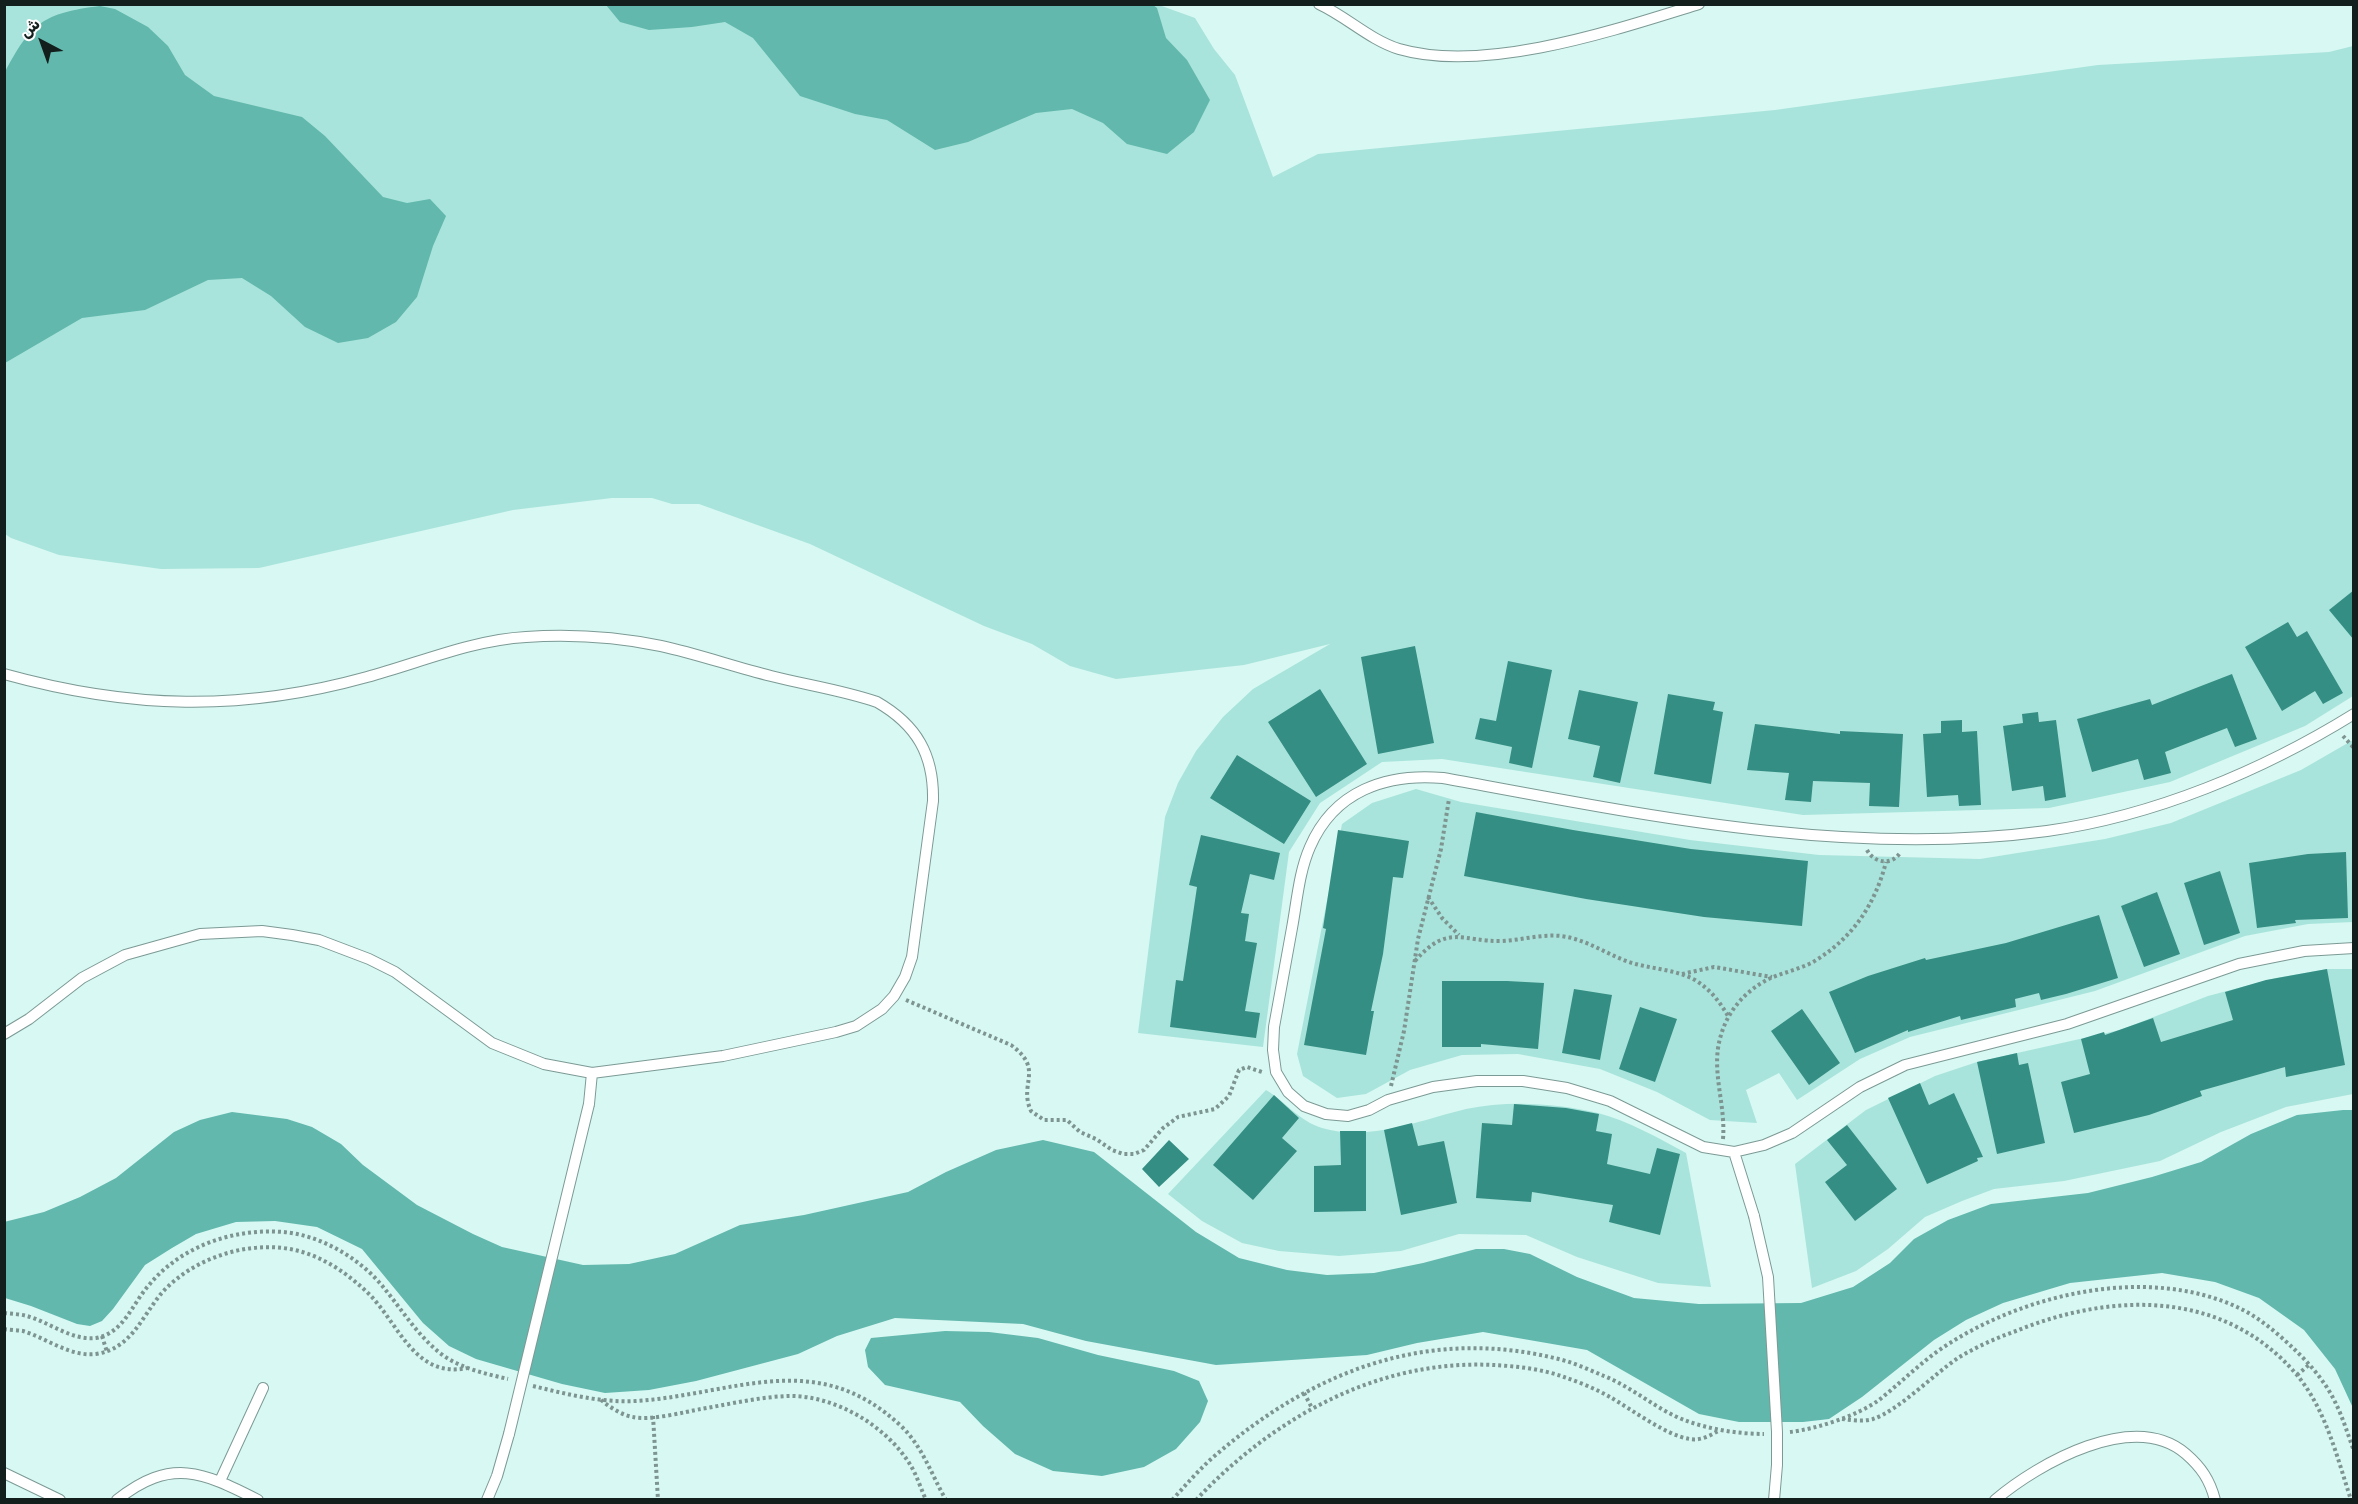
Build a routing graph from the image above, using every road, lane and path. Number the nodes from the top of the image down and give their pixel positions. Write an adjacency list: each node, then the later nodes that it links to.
1 (1319, 4): 2 (lane)
2 (1699, 4)
3 (4, 674): 13 (lane)
4 (2354, 714): 16 (lane)
5 (1449, 799): 7 (path)
6 (1886, 862): 12 (path)
7 (1428, 897): 8 (path); 10 (path)
8 (1460, 935): 10 (path); 11 (path)
9 (2354, 948): 20 (lane)
10 (1415, 961): 18 (path)
11 (1681, 974): 12 (path); 14 (path)
12 (1773, 977): 14 (path)
13 (894, 996): 16 (path); 17 (lane)
14 (1728, 1016): 19 (path)
15 (4, 1034): 17 (lane)
16 (1276, 1072): 18 (lane)
17 (592, 1073): 42 (lane, bridge)
18 (1388, 1100): 19 (lane)
19 (1722, 1151): 20 (lane)
20 (1734, 1152): 47 (lane, bridge)
21 (4, 1313): 23 (path)
22 (4, 1329): 24 (path)
23 (102, 1336): 24 (path); 26 (path)
24 (107, 1352): 26 (path)
25 (2310, 1364): 27 (path)
26 (468, 1368): 28 (path)
27 (2297, 1375): 35 (path); 50 (path)
28 (514, 1381)
29 (524, 1383): 32 (path)
30 (263, 1388): 38 (lane)
31 (1304, 1393): 33 (path)
32 (599, 1399): 34 (path); 45 (path)
33 (1312, 1408): 36 (path); 46 (path)
34 (653, 1416): 43 (path); 44 (path)
35 (1841, 1419)
36 (1720, 1429)
37 (4, 1473): 39 (lane)
38 (220, 1480): 40 (lane); 41 (lane)
39 (60, 1500)
40 (117, 1500)
41 (258, 1500)
42 (487, 1500)
43 (658, 1500)
44 (926, 1500)
45 (946, 1500)
46 (1196, 1500)
47 (1774, 1500)
48 (1995, 1500): 49 (lane)
49 (2215, 1500)
50 (2352, 1500)

